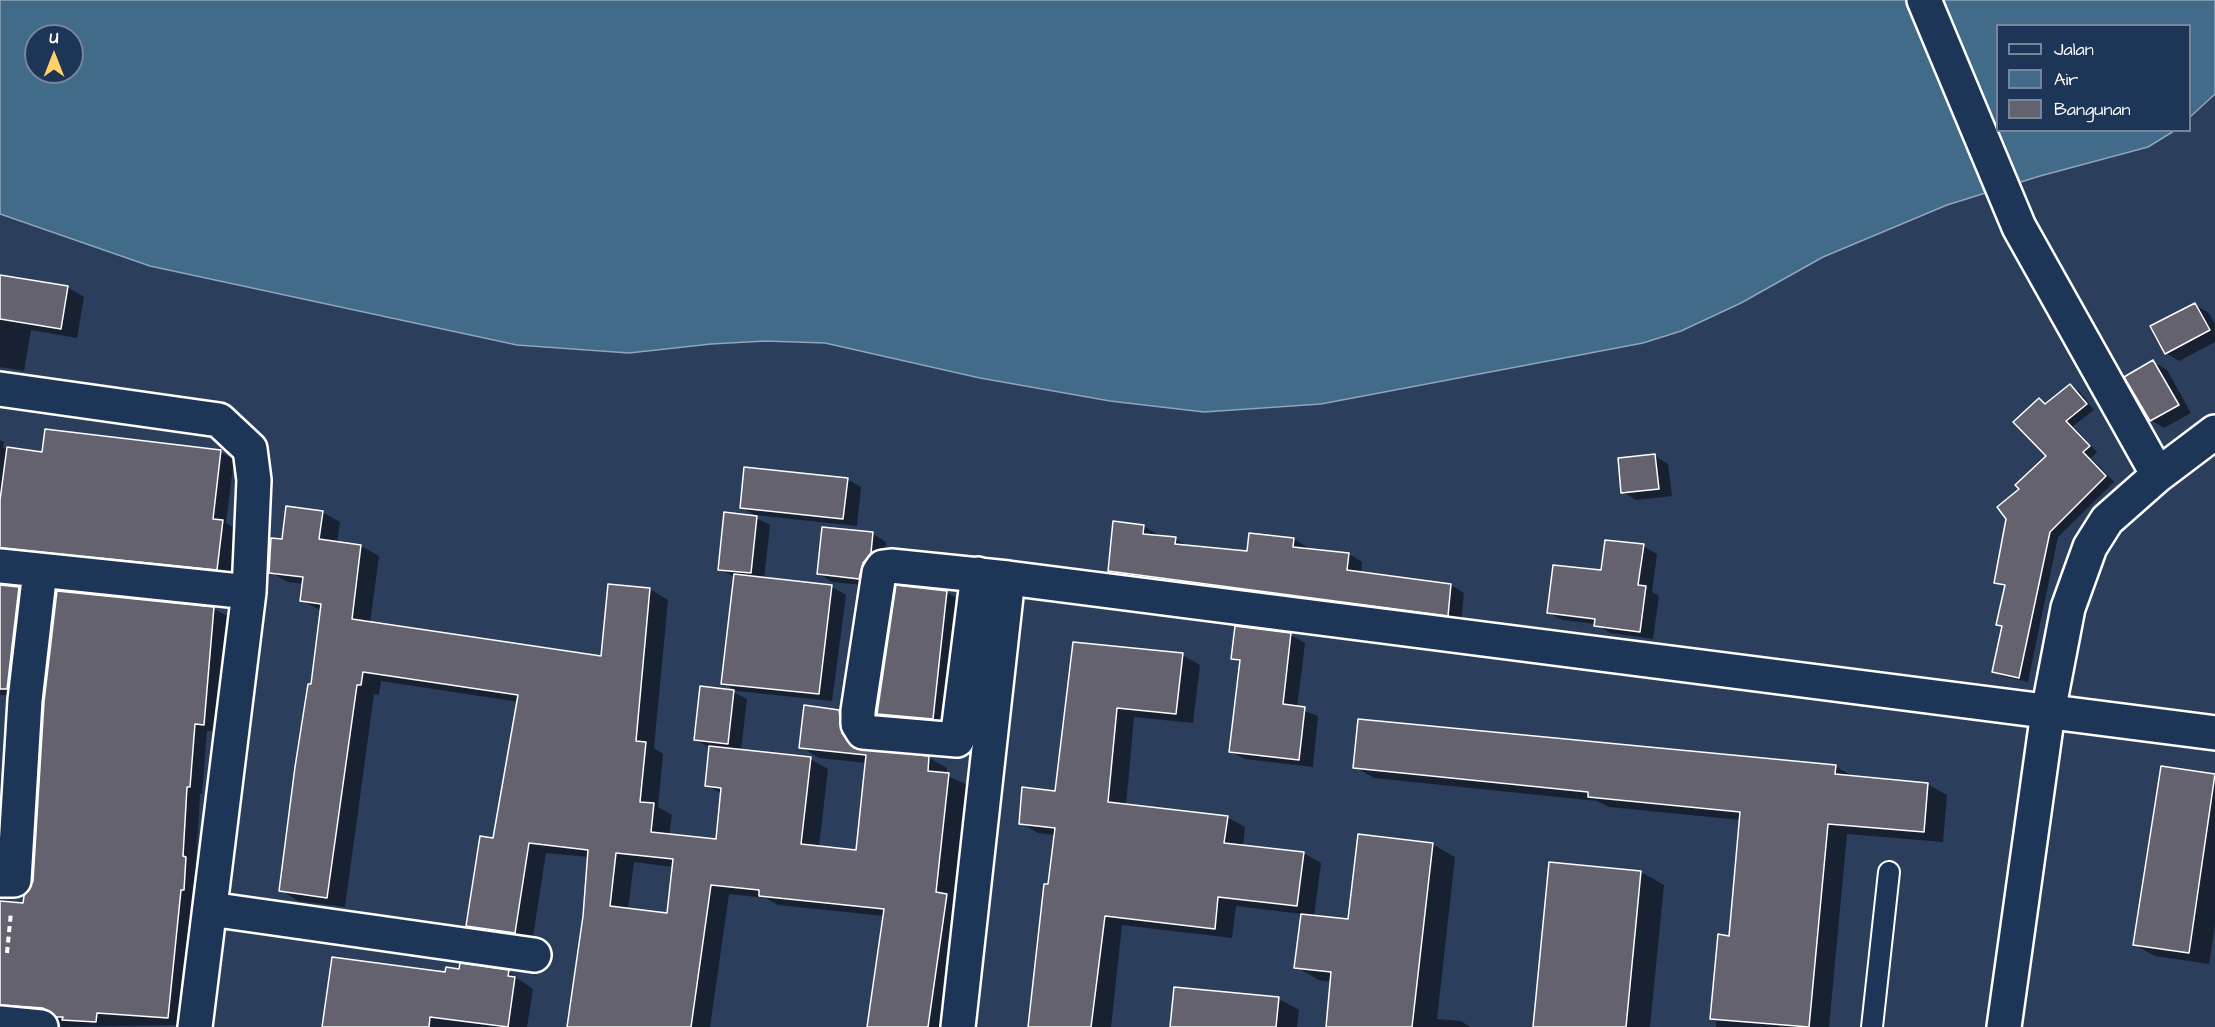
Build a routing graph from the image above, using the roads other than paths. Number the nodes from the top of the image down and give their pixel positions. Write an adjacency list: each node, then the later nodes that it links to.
1 (1924, 0): 4 (street)
2 (0, 389): 8 (street)
3 (2215, 432): 4 (street)
4 (2158, 475): 10 (street)
5 (0, 566): 6 (street)
6 (40, 571): 8 (street); 9 (street)
7 (993, 576): 7 (street); 10 (street); 19 (street)
8 (249, 592): 14 (street)
9 (12, 698): 13 (street)
10 (2048, 712): 11 (street); 21 (street)
11 (2215, 734)
12 (1889, 872): 20 (lane)
13 (7, 880)
14 (210, 909): 15 (street); 18 (street)
15 (534, 955)
16 (0, 1023): 17 (street)
17 (41, 1027)
18 (195, 1027)
19 (958, 1027)
20 (1872, 1027)
21 (2004, 1027)

